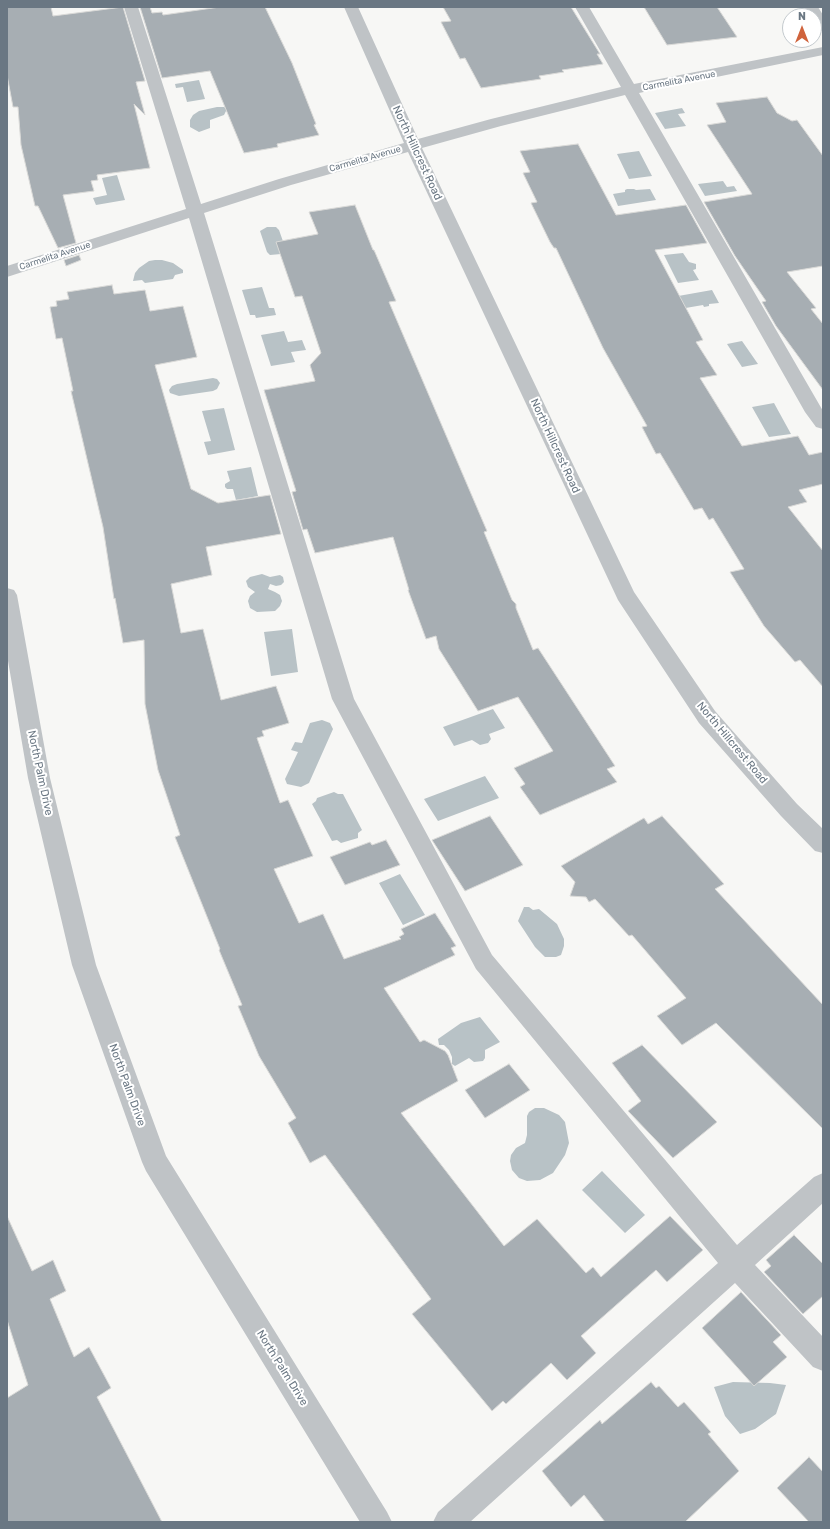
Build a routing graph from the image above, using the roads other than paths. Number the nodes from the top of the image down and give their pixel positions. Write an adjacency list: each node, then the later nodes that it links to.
1 (131, 7): 9 (street)
2 (351, 7): 8 (street, North Hillcrest Road)
3 (582, 7): 7 (street)
4 (811, 7): 5 (street)
5 (823, 27)
6 (823, 51): 7 (street, Carmelita Avenue)
7 (629, 90): 8 (street, Carmelita Avenue); 11 (street)
8 (413, 145): 9 (street, Carmelita Avenue); 13 (street, North Hillcrest Road)
9 (196, 211): 10 (street, Carmelita Avenue); 15 (street)
10 (7, 272)
11 (823, 423)
12 (7, 595): 17 (street, North Palm Drive)
13 (823, 844)
14 (823, 1186): 15 (street)
15 (736, 1264): 16 (street); 18 (street)
16 (823, 1357)
17 (378, 1522)
18 (448, 1522)

